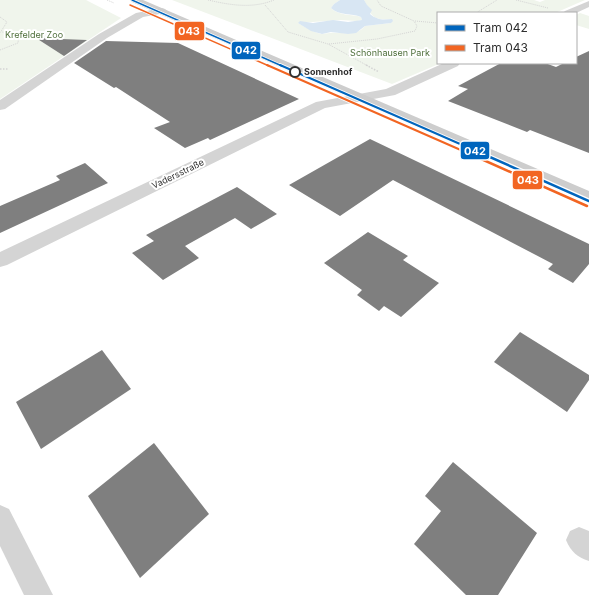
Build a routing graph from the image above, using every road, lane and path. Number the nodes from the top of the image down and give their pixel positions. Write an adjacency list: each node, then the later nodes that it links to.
1 (135, 0): 10 (main road)
2 (208, 0): 7 (path)
3 (274, 0): 7 (path)
4 (378, 0): 14 (path)
5 (496, 0): 11 (path)
6 (516, 0): 9 (path)
7 (265, 4): 17 (path)
8 (589, 4): 12 (street)
9 (552, 10)
10 (162, 11): 23 (main road); 24 (street)
11 (478, 12)
12 (570, 12)
13 (0, 16): 16 (path)
14 (414, 21): 15 (path); 17 (path)
15 (437, 23)
16 (1, 33): 18 (path)
17 (328, 44): 22 (path)
18 (0, 50)
19 (452, 64): 23 (street, Vadersstraße)
20 (0, 69): 21 (path)
21 (9, 69)
22 (381, 73)
23 (360, 97): 25 (main road); 26 (street, Vadersstraße)
24 (0, 106)
25 (589, 197)
26 (0, 260)
27 (0, 518): 28 (lane)
28 (39, 595)

